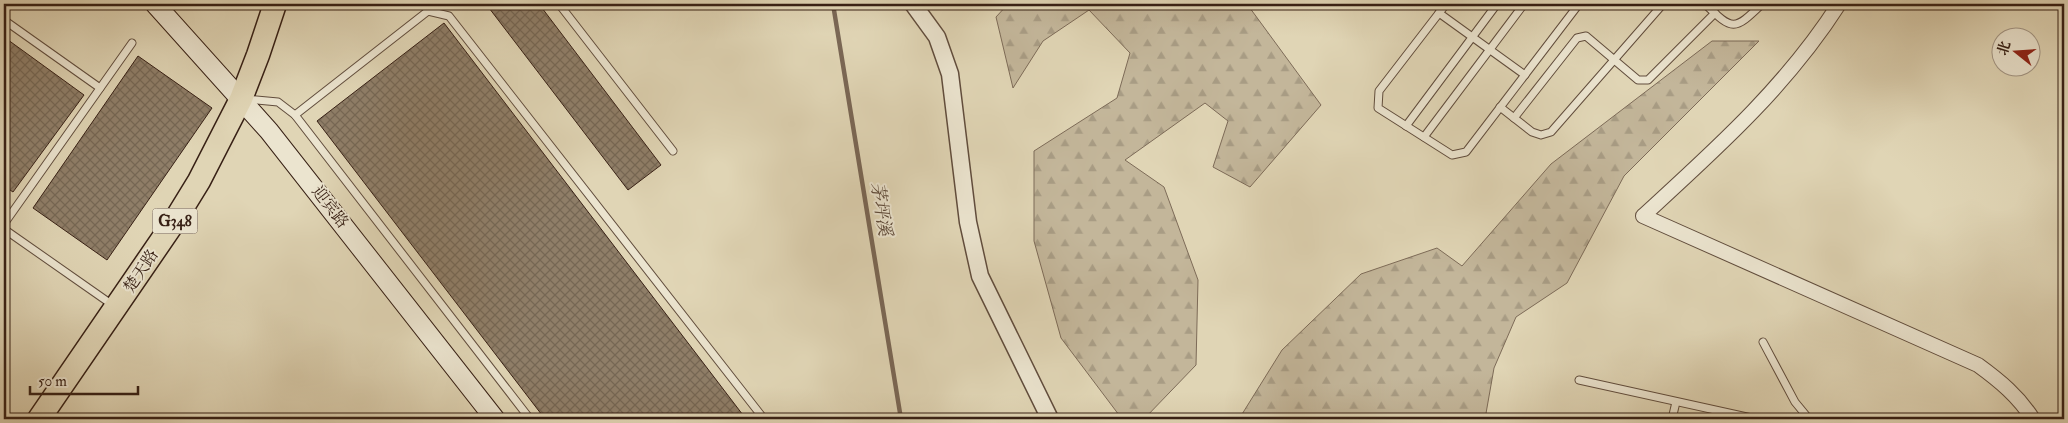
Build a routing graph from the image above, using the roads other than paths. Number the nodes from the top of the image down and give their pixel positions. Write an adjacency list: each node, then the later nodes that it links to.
1 (155, 4): 22 (main road, 迎宾路)
2 (275, 4): 22 (highway, 楚天路 / G348)
3 (558, 4): 28 (lane)
4 (913, 4): 39 (street)
5 (1446, 4): 13 (lane)
6 (1497, 4): 16 (lane)
7 (1524, 4): 18 (lane)
8 (1579, 4): 20 (lane)
9 (1663, 4): 19 (lane)
10 (1706, 4): 14 (lane)
11 (1762, 4): 14 (lane)
12 (1839, 4): 43 (street)
13 (1439, 13): 16 (lane); 26 (lane)
14 (1715, 13): 19 (lane)
15 (4, 20): 21 (lane)
16 (1472, 37): 18 (lane); 26 (lane)
17 (132, 43): 21 (lane)
18 (1490, 49): 20 (lane); 27 (lane)
19 (1614, 60): 25 (lane); 25 (lane)
20 (1525, 75): 23 (lane)
21 (100, 88): 29 (lane)
22 (241, 98): 24 (lane); 31 (highway, 楚天路 / G348); 36 (main road, 迎宾路)
23 (1500, 108): 25 (lane); 27 (lane)
24 (294, 115): 37 (lane); 38 (lane)
25 (1514, 118)
26 (1406, 126): 27 (lane)
27 (1424, 137)
28 (673, 151)
29 (4, 224)
30 (4, 229): 31 (lane)
31 (116, 307): 35 (highway, 楚天路 / G348)
32 (1763, 342): 42 (lane)
33 (1579, 380): 34 (lane)
34 (1676, 402): 40 (lane); 41 (lane)
35 (39, 419)
36 (495, 419)
37 (530, 419)
38 (764, 419)
39 (1050, 419)
40 (1672, 419)
41 (1756, 419)
42 (1809, 419)
43 (2033, 419)

